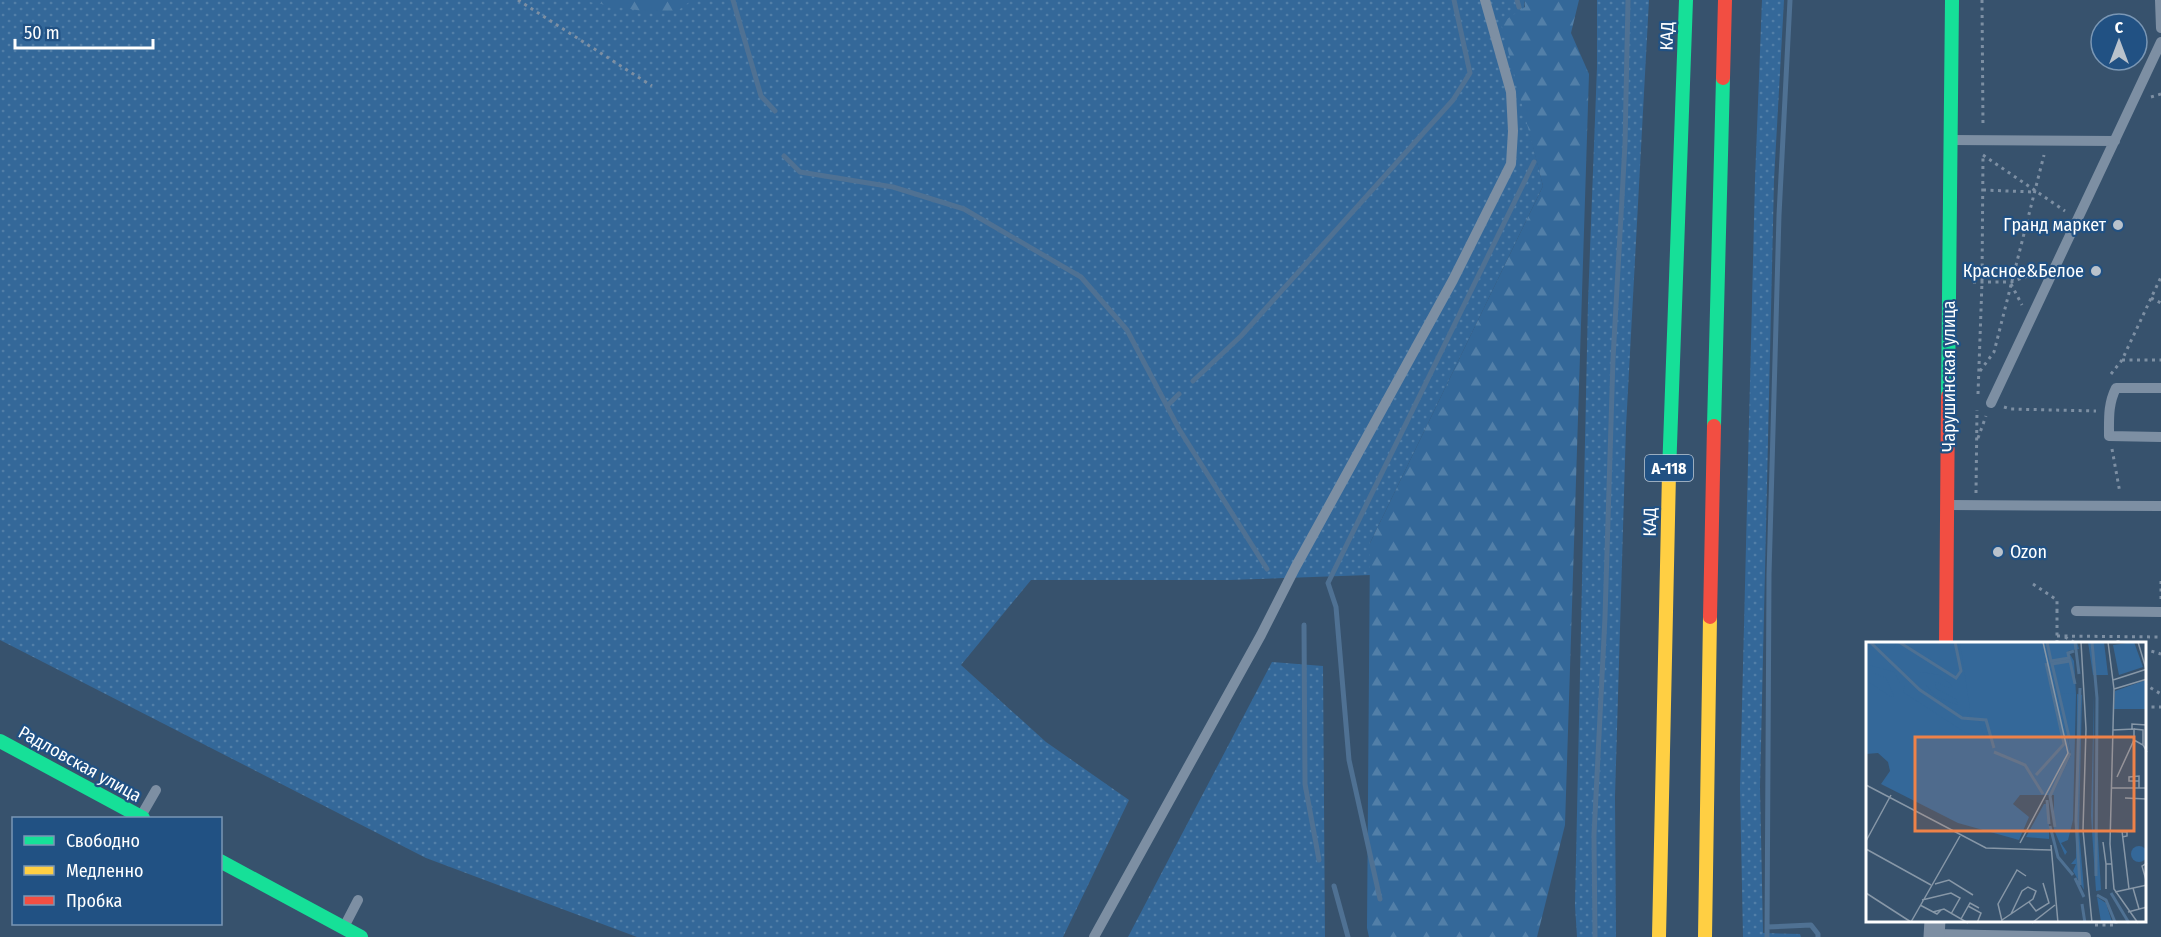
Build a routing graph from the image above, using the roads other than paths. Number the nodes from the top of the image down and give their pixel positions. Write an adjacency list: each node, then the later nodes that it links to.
1 (1485, 0): 28 (lane)
2 (1686, 0): 29 (main road, КАД / А-118)
3 (1725, 0): 30 (main road, А-118)
4 (1952, 0): 8 (main road, Чарушинская улица)
5 (2160, 0): 6 (lane)
6 (2161, 28)
7 (2161, 42): 9 (lane)
8 (1951, 140): 9 (lane); 13 (main road, Чарушинская улица)
9 (2115, 141): 11 (lane)
10 (2161, 388): 12 (lane)
11 (1991, 403)
12 (2161, 437)
13 (1948, 505): 14 (lane); 17 (main road, Чарушинская улица)
14 (2161, 506)
15 (2076, 611): 16 (lane)
16 (2161, 612)
17 (1946, 642)
18 (0, 741): 20 (main road, Радловская улица)
19 (156, 790): 21 (lane)
20 (140, 817)
21 (142, 817)
22 (222, 862): 24 (main road)
23 (358, 900): 24 (lane)
24 (344, 927): 27 (main road)
25 (1934, 931): 26 (lane)
26 (2043, 936): 31 (lane)
27 (361, 937)
28 (1094, 937)
29 (1659, 937)
30 (1705, 937)
31 (2086, 937)

